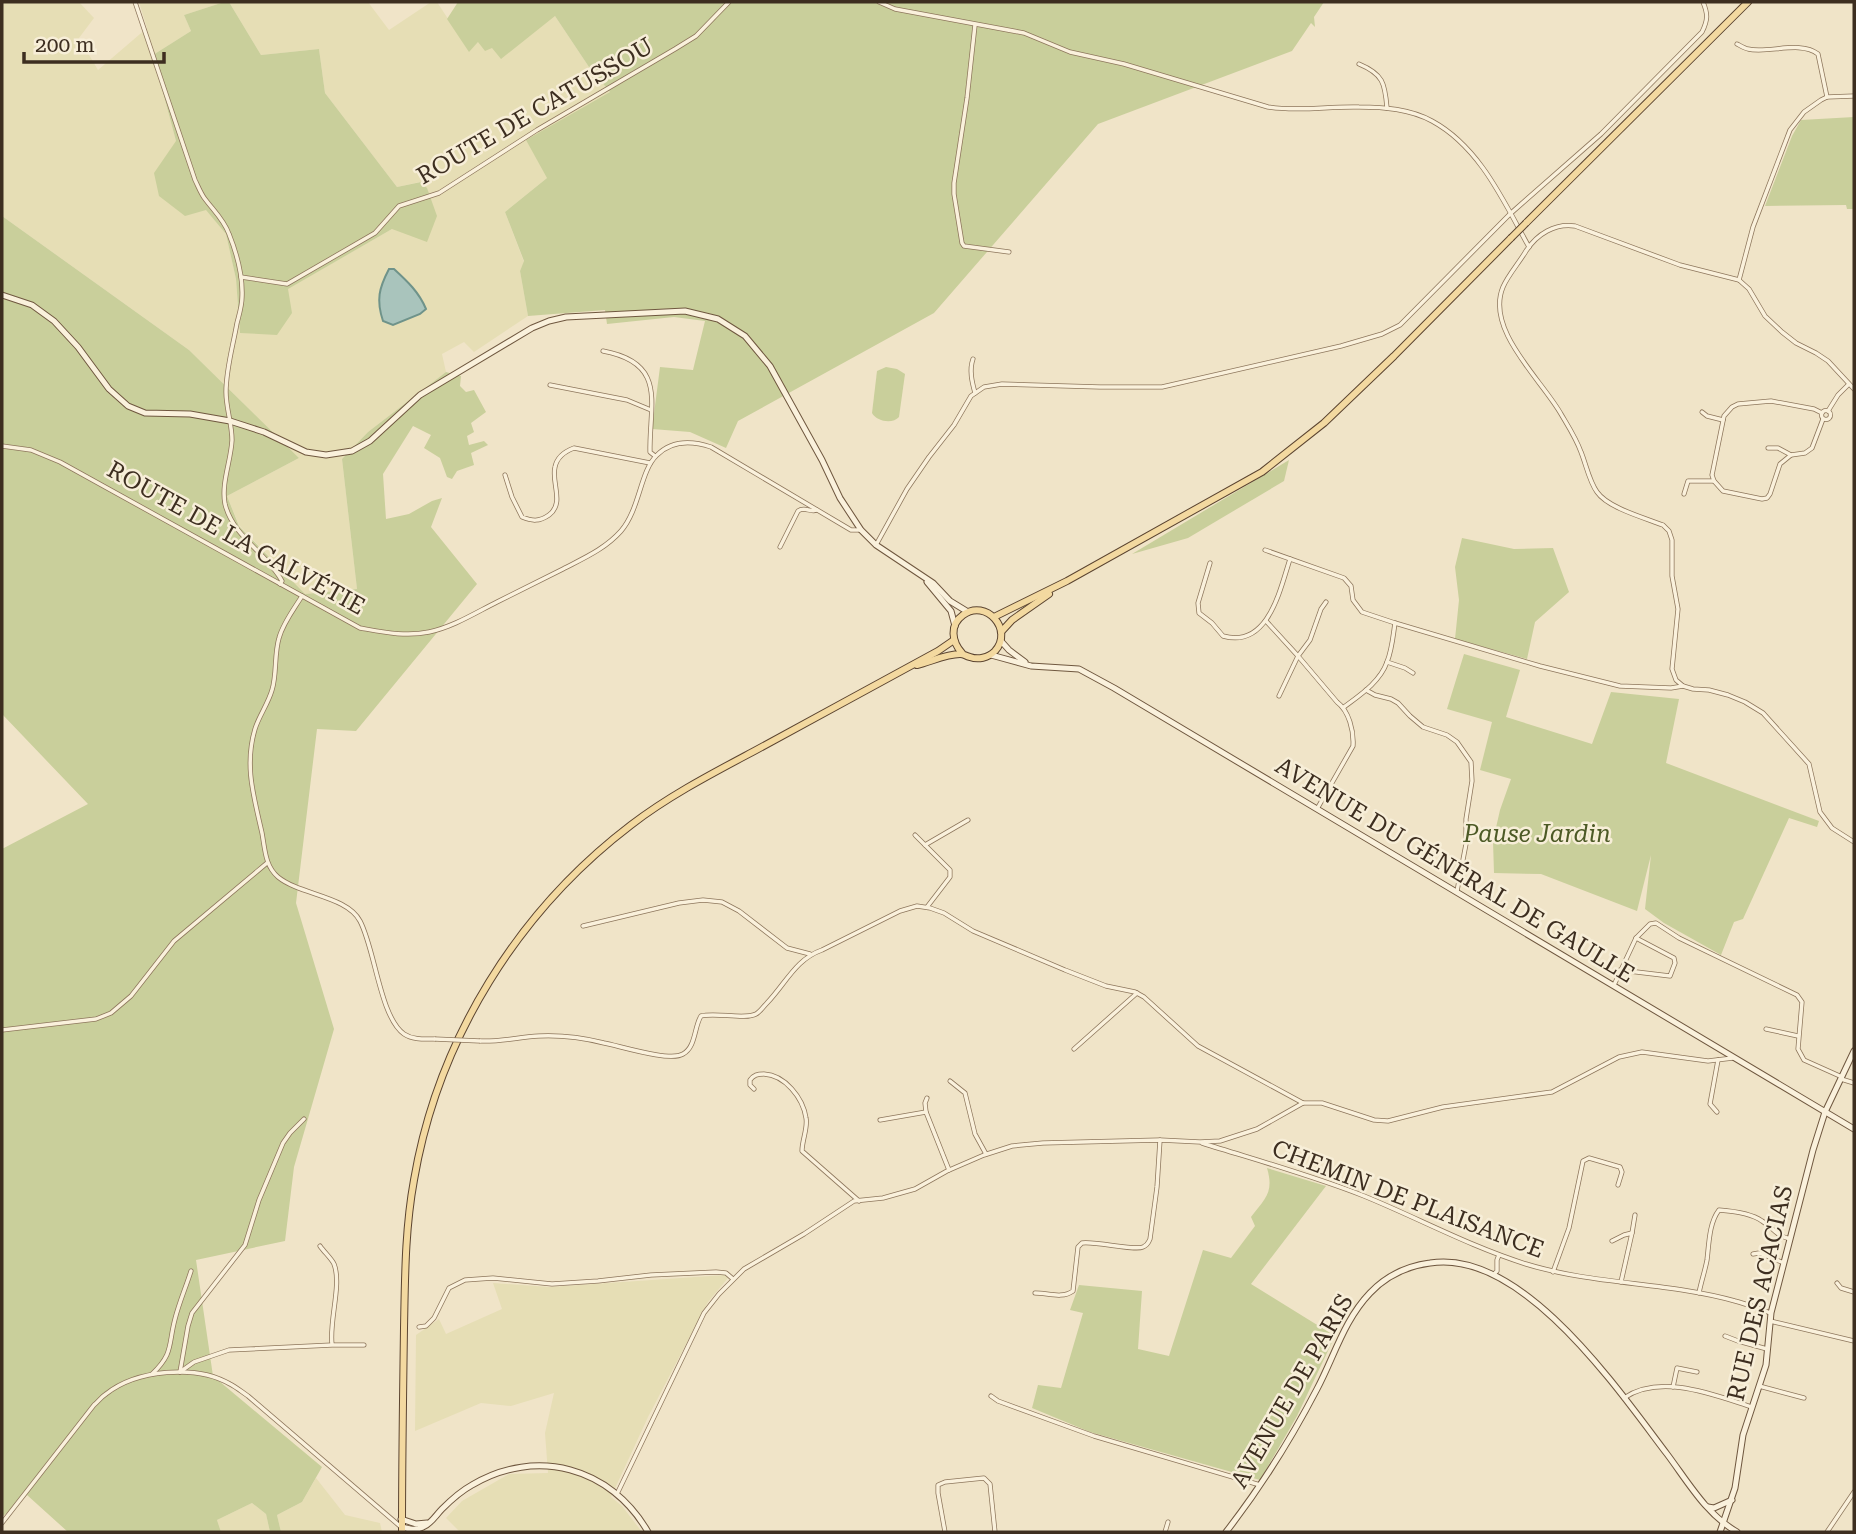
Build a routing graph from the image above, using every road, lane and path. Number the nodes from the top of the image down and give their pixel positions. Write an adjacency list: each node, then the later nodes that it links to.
1 (135, 2): 15 (street)
2 (729, 2): 15 (street, ROUTE DE CATUSSOU)
3 (879, 2): 6 (street)
4 (1703, 2): 12 (street)
5 (1748, 2): 47 (main road, bridge)
6 (975, 25): 11 (street); 14 (street)
7 (1737, 44): 10 (street)
8 (1359, 64): 11 (street)
9 (1854, 96): 10 (street)
10 (1827, 97): 16 (street)
11 (1387, 108): 12 (street)
12 (1510, 214): 13 (street); 23 (street)
13 (1529, 247): 16 (street); 68 (street)
14 (1010, 252)
15 (242, 277): 30 (street)
16 (1739, 280): 20 (street)
17 (2, 295): 30 (main road)
18 (603, 351): 24 (street)
19 (973, 359): 23 (street)
20 (1849, 384): 22 (street); 25 (street)
21 (550, 385): 24 (street)
22 (1854, 389)
23 (975, 393): 41 (street)
24 (651, 410): 34 (street)
25 (1828, 411): 27 (street); 28 (street)
26 (1702, 412): 29 (street)
27 (1822, 413): 28 (street); 29 (street)
28 (1823, 419): 33 (street)
29 (1723, 420): 37 (street)
30 (230, 421): 40 (main road); 48 (street)
31 (2, 446): 48 (street, ROUTE DE LA CALVÉTIE)
32 (1769, 448): 33 (street)
33 (1791, 455): 37 (street)
34 (655, 456): 35 (street, ROUTE DE LA CALVÉTIE); 39 (street)
35 (650, 463): 36 (street); 49 (street, ROUTE DE LA CALVÉTIE)
36 (505, 475)
37 (1714, 481): 38 (street)
38 (1684, 494)
39 (817, 510): 40 (street); 42 (street)
40 (861, 530): 41 (main road)
41 (876, 545): 46 (main road)
42 (780, 547)
43 (1265, 550): 44 (street)
44 (1290, 559): 53 (street); 54 (street)
45 (1210, 564): 53 (street)
46 (918, 572): 51 (main road); 55 (main road)
47 (1067, 581): 52 (main road); 56 (main road)
48 (280, 584): 49 (street, ROUTE DE LA CALVÉTIE)
49 (302, 596): 77 (street)
50 (1325, 602): 61 (street)
51 (968, 612): 52 (main road); 55 (main road)
52 (994, 617): 56 (main road)
53 (1266, 621): 61 (street)
54 (1395, 623): 62 (street); 68 (street)
55 (955, 626): 57 (main road)
56 (1001, 632): 58 (main road)
57 (954, 640): 59 (main road); 65 (main road)
58 (1001, 641): 60 (main road); 63 (main road)
59 (962, 653): 60 (main road); 65 (main road)
60 (991, 654): 63 (main road, AVENUE DU GÉNÉRAL DE GAULLE)
61 (1298, 656): 64 (street); 66 (street)
62 (1387, 662): 67 (street); 69 (street)
63 (1031, 666): 72 (main road, AVENUE DU GÉNÉRAL DE GAULLE)
64 (1307, 666): 66 (street); 71 (street)
65 (905, 669): 154 (main road)
66 (1292, 669): 70 (street)
67 (1413, 673)
68 (1684, 686): 75 (street)
69 (1366, 690): 71 (street); 78 (street)
70 (1279, 696)
71 (1344, 707): 72 (street)
72 (1318, 809): 78 (main road, AVENUE DU GÉNÉRAL DE GAULLE)
73 (968, 820): 76 (street)
74 (915, 835): 76 (street)
75 (1854, 842)
76 (925, 845): 79 (street)
77 (267, 863): 82 (street, bridge); 87 (street)
78 (1457, 891): 84 (main road, AVENUE DU GÉNÉRAL DE GAULLE)
79 (927, 907): 82 (street); 85 (street)
80 (583, 926): 82 (street)
81 (1636, 938): 83 (street); 83 (street); 88 (street)
82 (810, 954)
83 (1620, 970): 84 (street)
84 (1614, 985): 91 (main road, AVENUE DU GÉNÉRAL DE GAULLE)
85 (1138, 993): 89 (street); 98 (street)
86 (1766, 1029): 88 (street)
87 (2, 1030)
88 (1798, 1036): 93 (street)
89 (1074, 1049)
90 (1854, 1051): 93 (main road, RUE DES ACACIAS)
91 (1735, 1057): 92 (street); 101 (main road, AVENUE DU GÉNÉRAL DE GAULLE)
92 (1718, 1060): 98 (street); 100 (street)
93 (1841, 1078): 95 (street); 101 (main road, RUE DES ACACIAS)
94 (950, 1081): 107 (street)
95 (1854, 1083)
96 (754, 1089): 110 (street)
97 (927, 1098): 99 (street)
98 (1303, 1104): 106 (street)
99 (926, 1112): 103 (street); 108 (street)
100 (1717, 1112)
101 (1825, 1112): 104 (main road, AVENUE DU GÉNÉRAL DE GAULLE); 113 (main road, RUE DES ACACIAS)
102 (304, 1119): 136 (street)
103 (880, 1120)
104 (1854, 1129)
105 (1160, 1140): 106 (street); 107 (street); 126 (street)
106 (1200, 1142): 117 (street, CHEMIN DE PLAISANCE)
107 (986, 1154): 108 (street)
108 (949, 1170): 110 (street)
109 (1618, 1185): 120 (street)
110 (859, 1201): 122 (street)
111 (1635, 1215): 112 (street)
112 (1632, 1233): 114 (street); 123 (street)
113 (1790, 1239): 118 (main road, RUE DES ACACIAS); 127 (street)
114 (1612, 1241)
115 (320, 1246): 133 (street)
116 (1753, 1254): 118 (street)
117 (1499, 1255): 120 (street, CHEMIN DE PLAISANCE); 121 (street)
118 (1784, 1262): 128 (main road, RUE DES ACACIAS)
119 (191, 1271): 138 (street)
120 (1552, 1272): 123 (street, CHEMIN DE PLAISANCE)
121 (1494, 1274): 142 (main road, AVENUE DE PARIS); 145 (main road, AVENUE DE PARIS)
122 (733, 1279): 130 (street); 147 (street)
123 (1620, 1282): 127 (street, CHEMIN DE PLAISANCE)
124 (1837, 1283): 125 (street)
125 (1854, 1292)
126 (1035, 1293)
127 (1699, 1293): 128 (street, CHEMIN DE PLAISANCE)
128 (1771, 1313): 129 (main road, RUE DES ACACIAS)
129 (1770, 1321): 132 (street); 135 (main road, RUE DES ACACIAS)
130 (419, 1327)
131 (1725, 1336): 135 (street)
132 (1854, 1341)
133 (332, 1345): 134 (street); 136 (street)
134 (364, 1345)
135 (1767, 1349): 139 (main road, RUE DES ACACIAS)
136 (180, 1372): 138 (street); 154 (street)
137 (1697, 1372): 140 (street)
138 (152, 1374): 150 (street)
139 (1759, 1386): 143 (street); 144 (main road, RUE DES ACACIAS)
140 (1673, 1387): 142 (street); 144 (street)
141 (991, 1396): 145 (street)
142 (1625, 1398): 149 (main road, AVENUE DE PARIS)
143 (1804, 1398)
144 (1752, 1406): 148 (main road, RUE DES ACACIAS)
145 (1260, 1485): 160 (main road, AVENUE DE PARIS)
146 (1854, 1492): 164 (street)
147 (617, 1494): 151 (main road); 156 (main road)
148 (1732, 1500): 149 (main road); 153 (main road, RUE DES ACACIAS)
149 (1707, 1507): 153 (main road, AVENUE DE PARIS)
150 (2, 1522)
151 (430, 1522): 154 (main road); 155 (main road)
152 (1168, 1522): 159 (street)
153 (1723, 1524): 161 (main road, RUE DES ACACIAS); 163 (main road, AVENUE DE PARIS)
154 (402, 1526): 155 (main road)
155 (419, 1530)
156 (648, 1532)
157 (944, 1532): 158 (street)
158 (995, 1532)
159 (1164, 1532)
160 (1226, 1532)
161 (1720, 1532)
162 (1726, 1532): 163 (main road)
163 (1736, 1532)
164 (1827, 1532)

